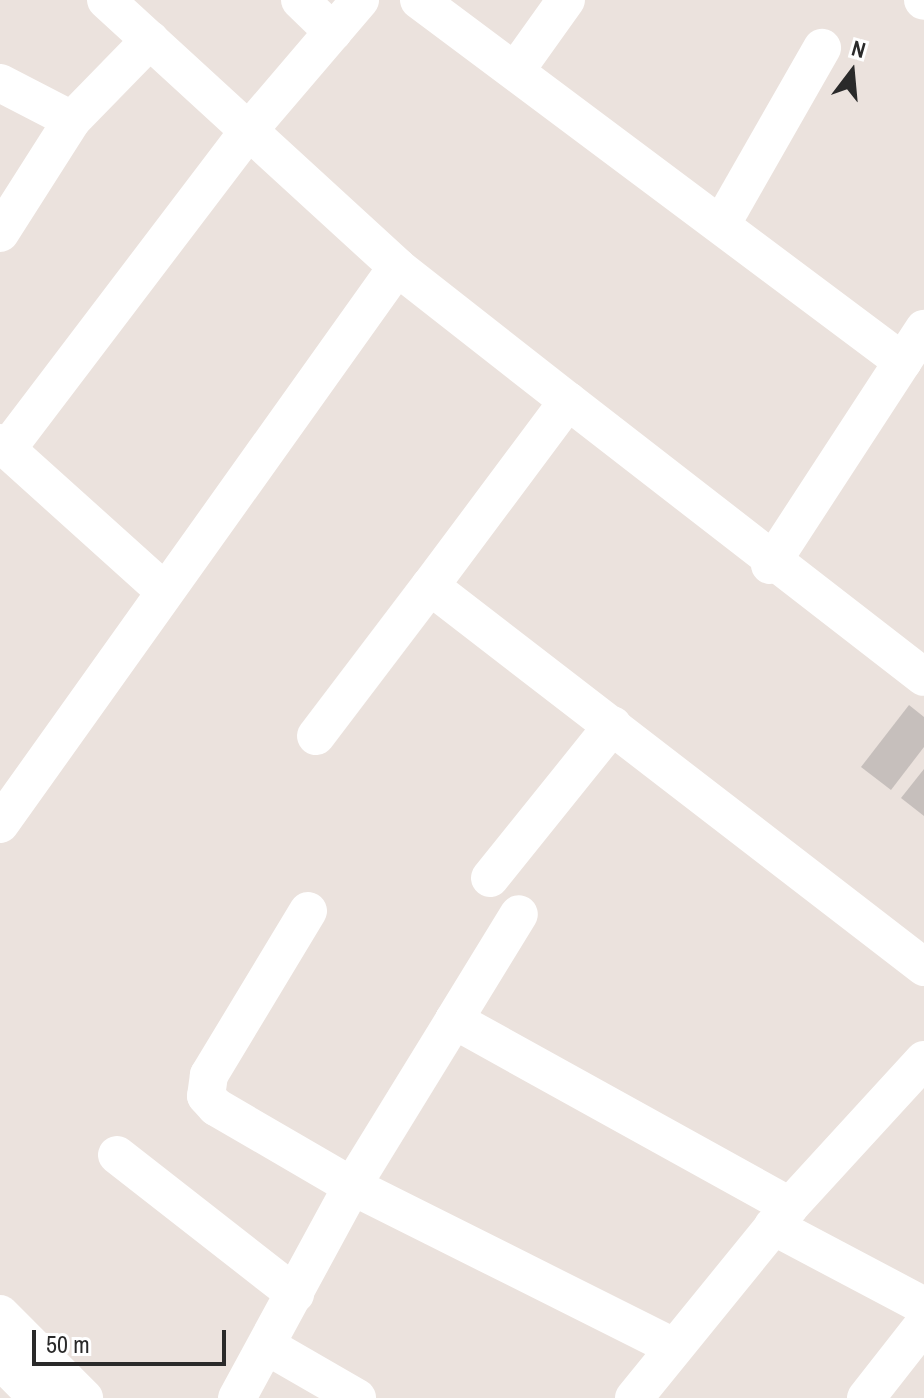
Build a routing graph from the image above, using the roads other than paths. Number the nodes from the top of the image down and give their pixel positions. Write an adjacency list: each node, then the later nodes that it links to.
1 (106, 0): 7 (street)
2 (300, 0): 6 (street)
3 (360, 0): 6 (street)
4 (419, 0): 9 (street)
5 (566, 0): 9 (street)
6 (333, 32): 12 (street)
7 (150, 40): 11 (street); 12 (street)
8 (822, 48): 13 (street)
9 (516, 70): 13 (street)
10 (0, 83): 11 (street)
11 (72, 120): 14 (street)
12 (249, 130): 15 (street); 19 (street)
13 (721, 225): 17 (street)
14 (2, 226)
15 (397, 267): 18 (street); 22 (street)
16 (924, 329): 17 (street)
17 (903, 362): 20 (street)
18 (568, 401): 20 (street); 21 (street)
19 (4, 446): 22 (street)
20 (770, 565): 23 (street)
21 (430, 586): 24 (street); 25 (street)
22 (162, 589): 26 (street)
23 (924, 677)
24 (613, 725): 27 (street); 30 (street)
25 (316, 736)
26 (6, 801)
27 (490, 878)
28 (308, 911): 34 (street)
29 (519, 914): 31 (street)
30 (924, 967)
31 (454, 1020): 34 (street); 35 (street)
32 (918, 1077): 35 (street)
33 (117, 1155): 36 (street)
34 (352, 1186): 36 (street); 41 (street)
35 (782, 1216): 37 (street); 41 (street)
36 (295, 1294): 40 (street)
37 (924, 1306)
38 (0, 1314): 44 (street)
39 (924, 1324): 48 (street)
40 (267, 1346): 45 (street); 46 (street)
41 (673, 1347): 47 (street)
42 (0, 1360): 43 (street)
43 (38, 1398)
44 (84, 1398)
45 (237, 1398)
46 (357, 1398)
47 (634, 1398)
48 (866, 1398)

